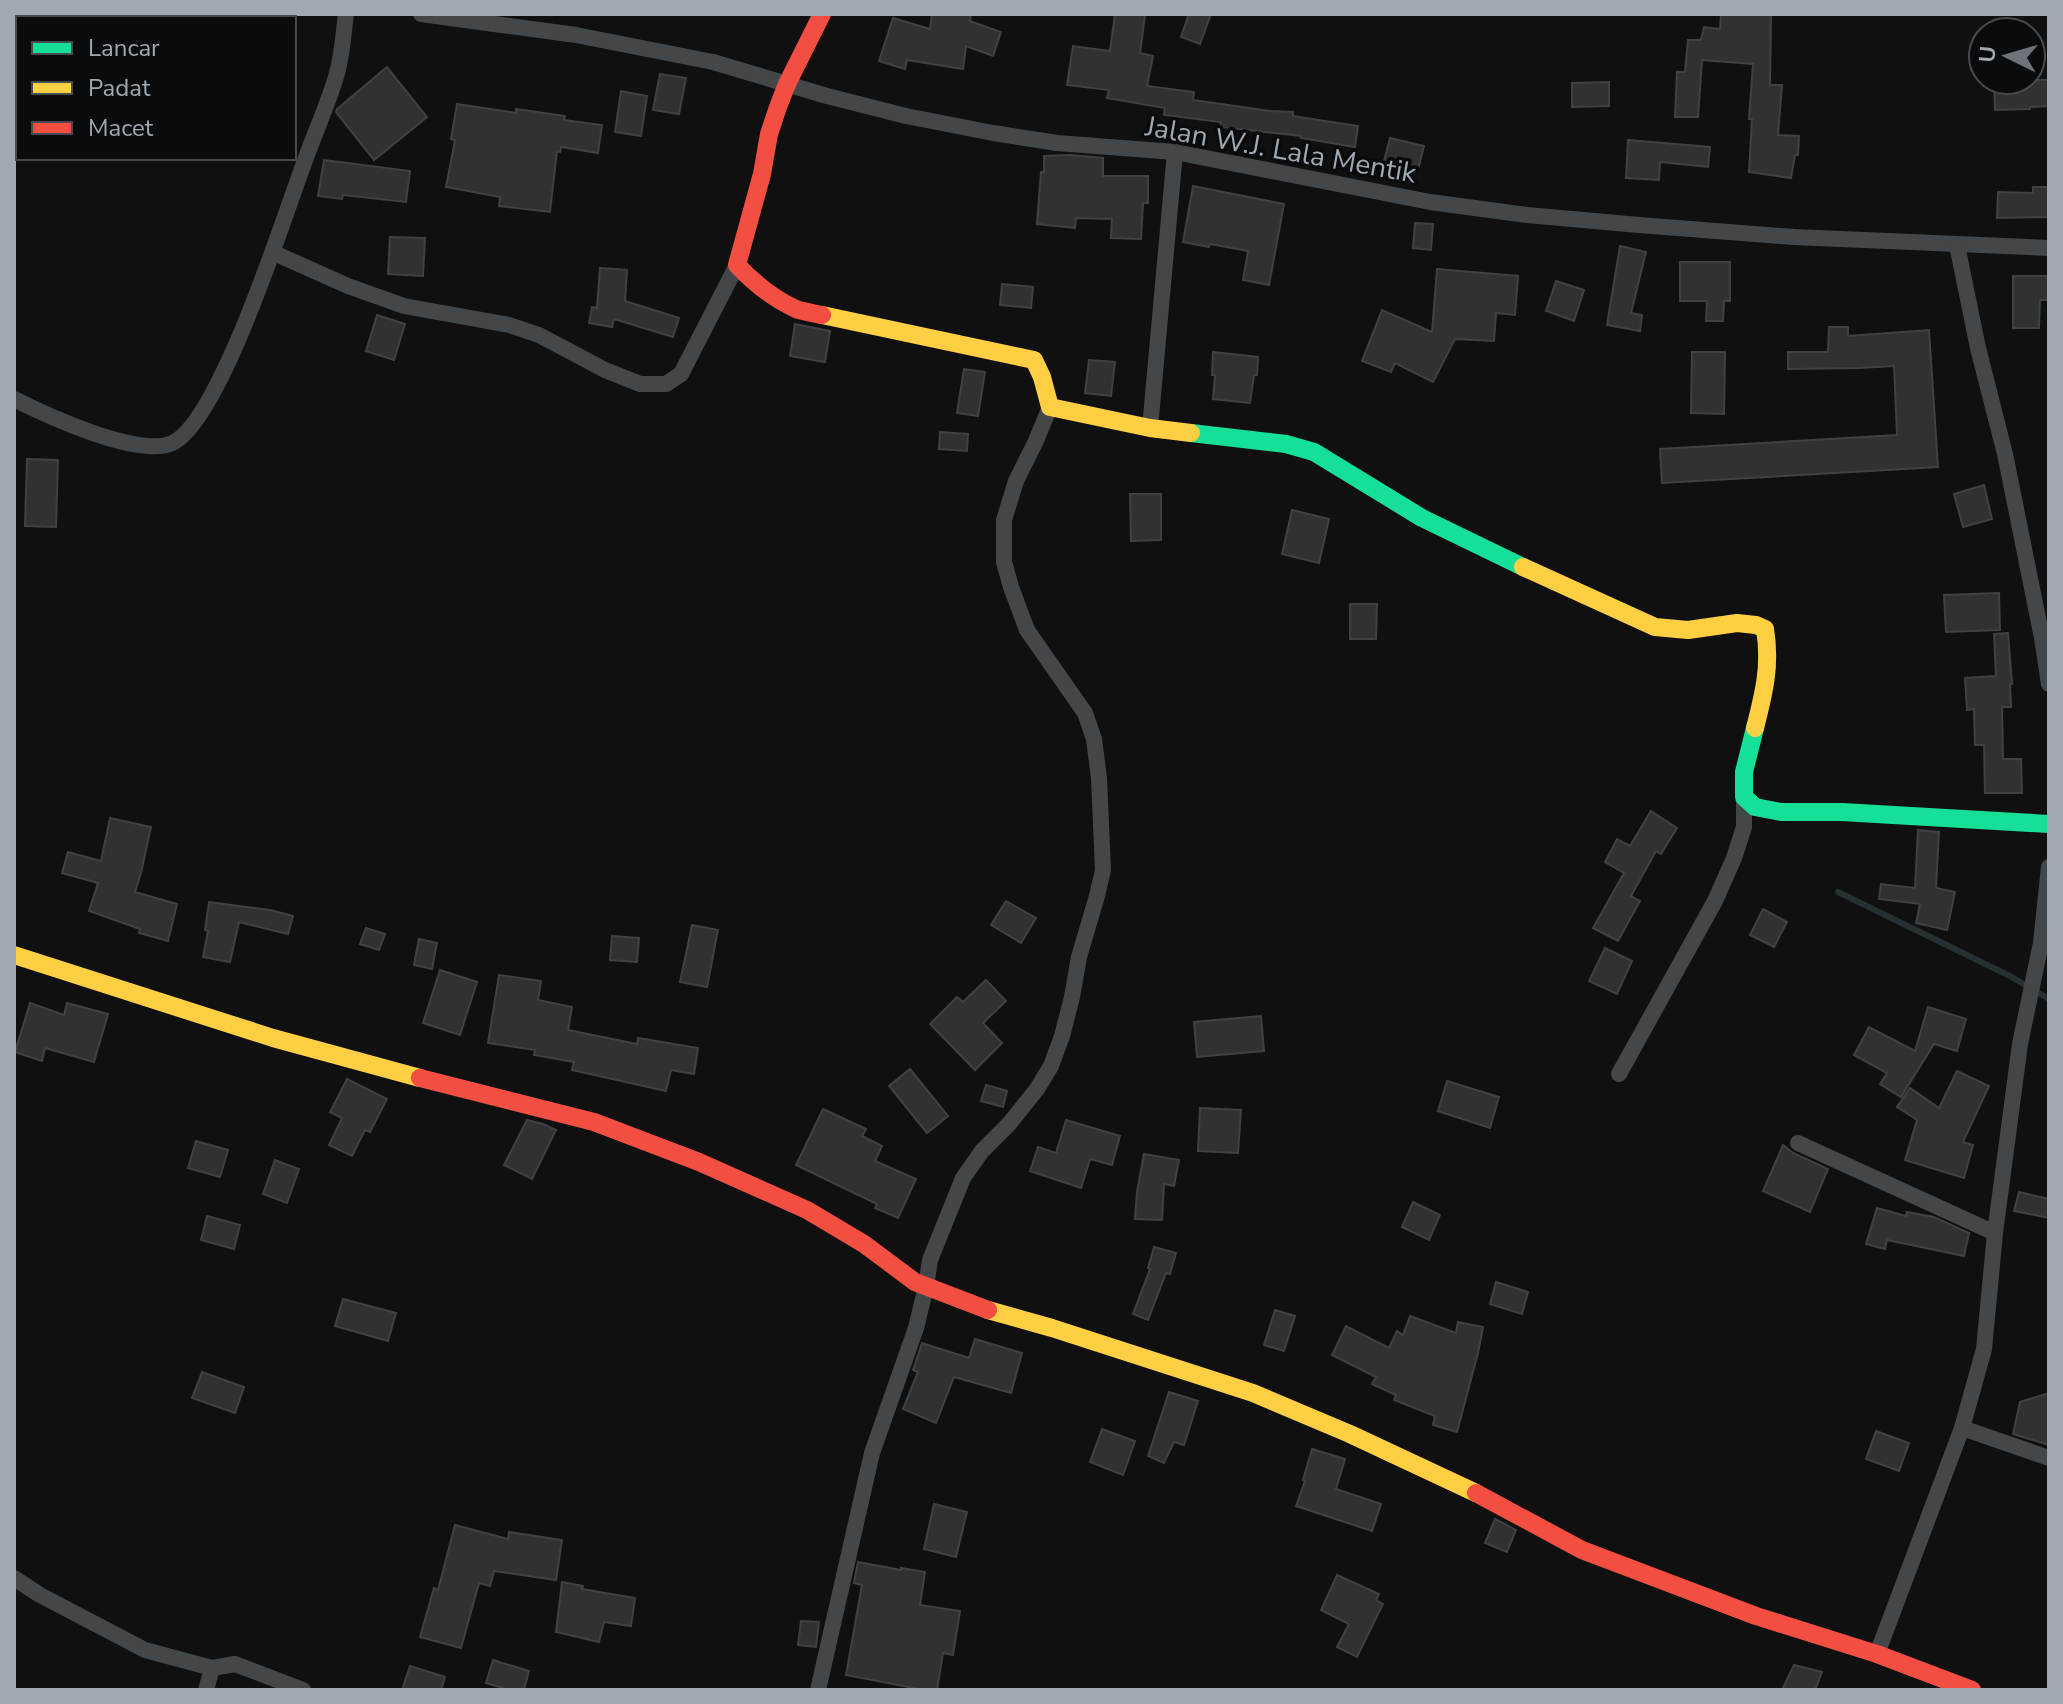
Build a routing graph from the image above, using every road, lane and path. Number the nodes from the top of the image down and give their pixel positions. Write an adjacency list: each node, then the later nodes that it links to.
1 (346, 14): 8 (street)
2 (421, 14): 4 (street, Jalan W.J. Lala Mentik)
3 (822, 14): 4 (street)
4 (787, 84): 5 (street, Jalan W.J. Lala Mentik); 9 (street)
5 (1175, 152): 6 (street, Jalan W.J. Lala Mentik); 12 (street)
6 (1957, 245): 7 (street, Jalan W.J. Lala Mentik); 13 (street)
7 (2049, 248)
8 (274, 253): 9 (street); 10 (street)
9 (737, 265): 11 (street)
10 (14, 399)
11 (1050, 407): 12 (street); 22 (street)
12 (1150, 428): 14 (street)
13 (2049, 684)
14 (1744, 797): 15 (street); 19 (street)
15 (2049, 824)
16 (2049, 867): 17 (street)
17 (2045, 944): 21 (street)
18 (14, 955): 22 (street)
19 (1619, 1074)
20 (1798, 1143): 21 (street)
21 (1995, 1233): 23 (street)
22 (926, 1287): 26 (street); 30 (street)
23 (1962, 1428): 24 (street); 26 (street)
24 (2049, 1458)
25 (14, 1578): 27 (street)
26 (1877, 1654): 31 (street)
27 (212, 1668): 28 (street); 29 (street)
28 (206, 1690)
29 (303, 1690)
30 (818, 1690)
31 (1972, 1690)

